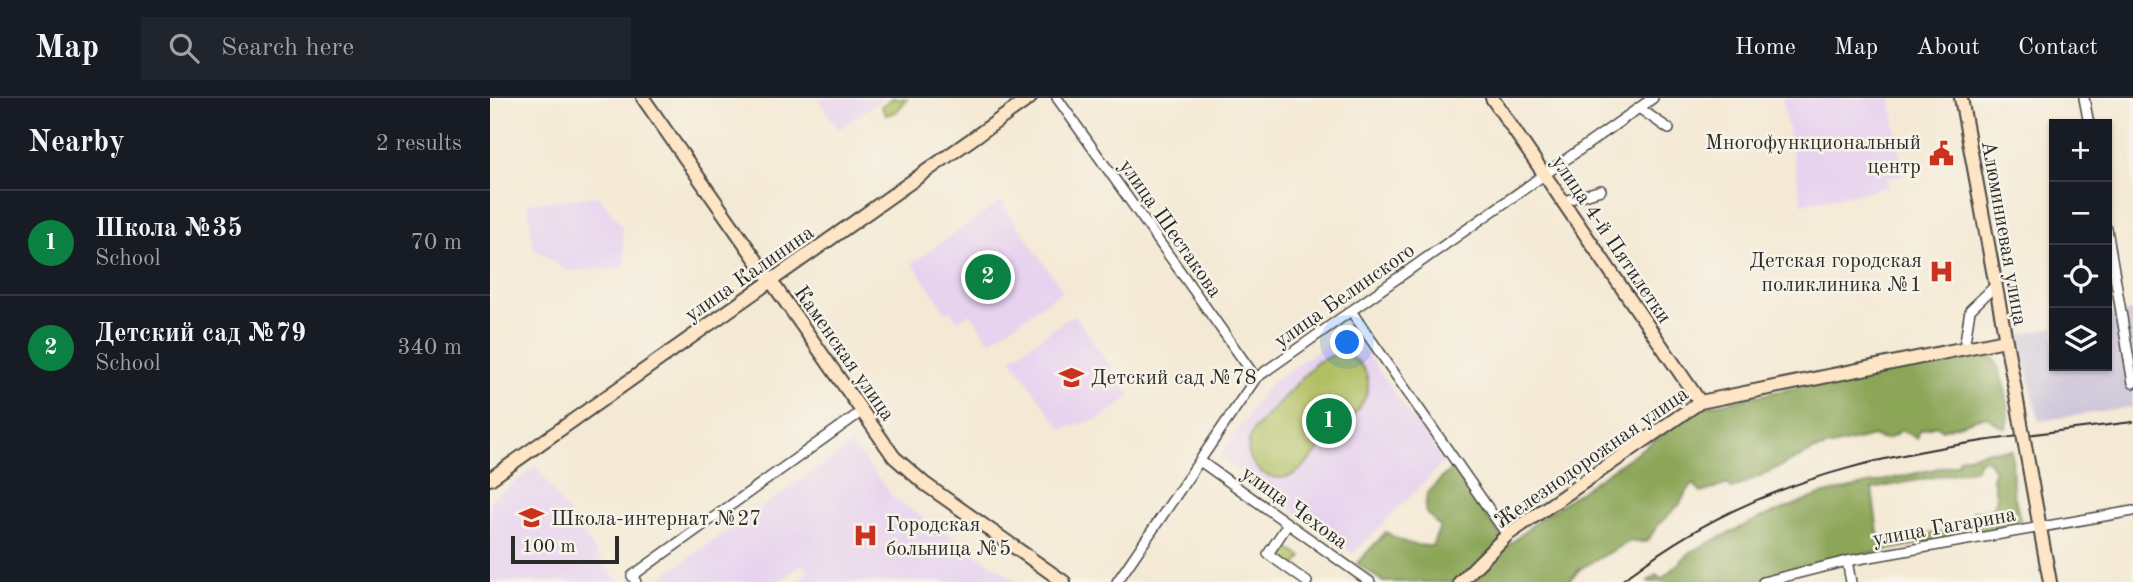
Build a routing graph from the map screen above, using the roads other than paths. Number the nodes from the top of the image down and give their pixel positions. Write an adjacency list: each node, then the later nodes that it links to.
1 (643, 98): 15 (street, Каменская улица)
2 (1030, 98): 15 (street, улица Калинина)
3 (1057, 98): 20 (street, улица Шестакова)
4 (1492, 98): 11 (street, улица 4-й Пятилетки)
5 (1654, 98): 8 (street, улица Белинского)
6 (1961, 98): 16 (street, Алюминиевая улица)
7 (2084, 98): 9 (street)
8 (1639, 108): 10 (street); 11 (street, улица Белинского)
9 (2088, 119)
10 (1669, 129)
11 (1546, 175): 13 (street, улица 4-й Пятилетки); 17 (street, улица Белинского)
12 (1601, 190): 13 (street)
13 (1564, 201): 22 (street, улица 4-й Пятилетки)
14 (2110, 245): 21 (street)
15 (771, 281): 23 (street, Каменская улица); 25 (street, улица Калинина)
16 (1996, 285): 18 (street, Алюминиевая улица); 19 (street)
17 (1351, 311): 20 (street, улица Белинского); 29 (street)
18 (2006, 340): 19 (street, Железнодорожная улица); 28 (street, Алюминиевая улица, bridge)
19 (1964, 348): 22 (street, Железнодорожная улица)
20 (1256, 378): 24 (street, улица Белинского)
21 (2133, 383)
22 (1700, 402): 29 (street, Железнодорожная улица)
23 (861, 412): 31 (street); 32 (street, Каменская улица)
24 (1200, 461): 27 (street, улица Чехова); 33 (street, улица Белинского)
25 (490, 479)
26 (2133, 511): 28 (street, улица Гагарина)
27 (1288, 524): 34 (street); 35 (street, улица Чехова)
28 (2039, 527): 30 (street, улица Гагарина); 39 (street, Алюминиевая улица)
29 (1507, 535): 36 (street, Железнодорожная улица)
30 (1847, 561): 37 (street, улица Гагарина); 38 (street)
31 (634, 579)
32 (1064, 582)
33 (1116, 582)
34 (1307, 582)
35 (1370, 582)
36 (1460, 582)
37 (1763, 582)
38 (1851, 582)
39 (2050, 582)

